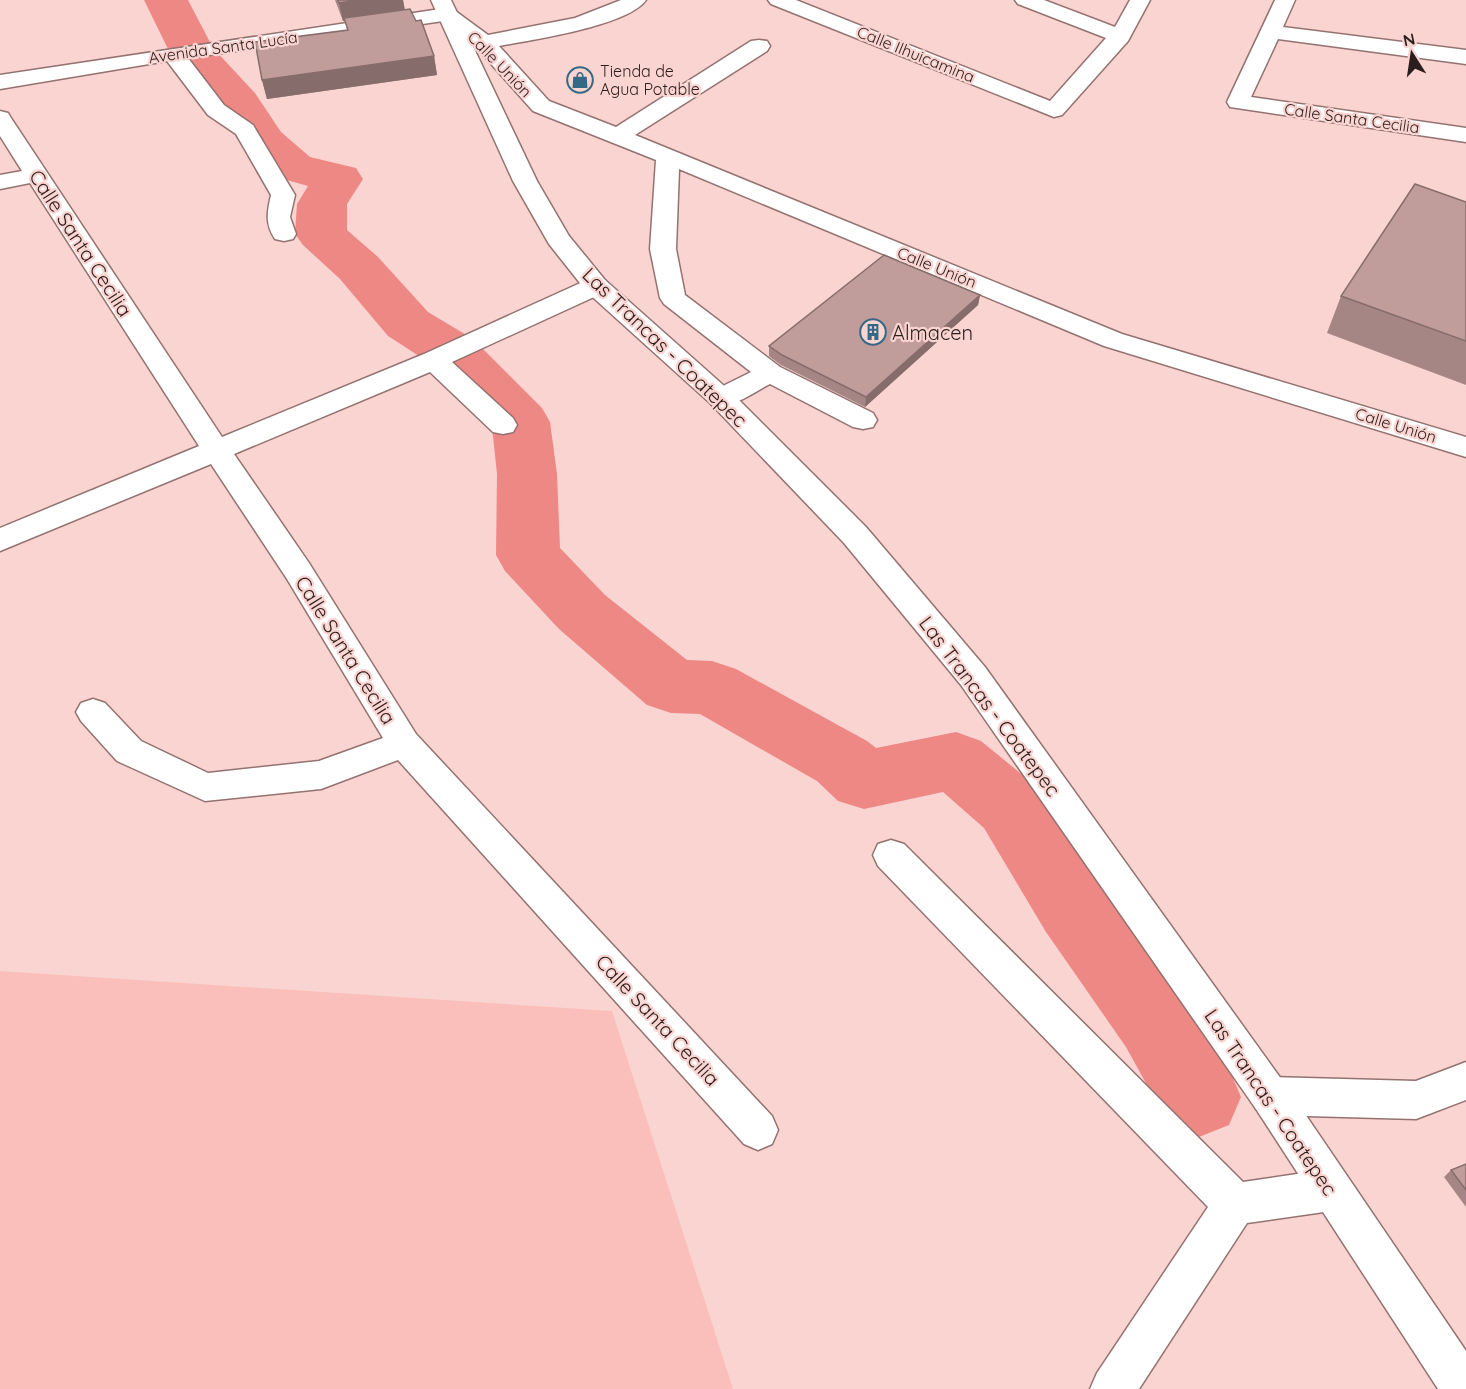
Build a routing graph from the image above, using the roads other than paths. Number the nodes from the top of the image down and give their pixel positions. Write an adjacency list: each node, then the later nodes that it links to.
1 (778, 0): 8 (street, Calle Ilhuicamina)
2 (837, 0): 8 (street)
3 (1025, 0): 10 (street)
4 (1140, 0): 10 (street)
5 (1285, 0): 9 (street)
6 (622, 4): 11 (street)
7 (444, 7): 11 (street, Calle Unión); 13 (street, Avenida Santa Lucía); 23 (street, Las Trancas - Coatepec)
8 (816, 14): 10 (street, Calle Ilhuicamina)
9 (1270, 32): 14 (street); 17 (street, Calle Santa Cecilia)
10 (1120, 36)
11 (484, 42): 18 (street, Calle Unión)
12 (759, 45): 18 (street)
13 (172, 54): 15 (street, Avenida Santa Lucía); 22 (street)
14 (1466, 57)
15 (0, 82)
16 (0, 118): 20 (street, Calle Santa Cecilia)
17 (1466, 135)
18 (616, 137): 19 (street, Calle Unión)
19 (668, 156): 25 (street); 29 (street, Calle Unión)
20 (36, 175): 21 (street); 30 (street, Calle Santa Cecilia)
21 (0, 182)
22 (284, 234)
23 (596, 286): 24 (street); 26 (street, Las Trancas - Coatepec)
24 (434, 360): 28 (street); 30 (street)
25 (770, 373): 26 (street); 27 (street)
26 (721, 398): 36 (street, Las Trancas - Coatepec)
27 (863, 420)
28 (503, 425)
29 (1466, 447)
30 (216, 450): 31 (street); 33 (street, Calle Santa Cecilia)
31 (0, 540)
32 (93, 712): 33 (street)
33 (404, 744): 37 (street, Calle Santa Cecilia)
34 (891, 855): 39 (street)
35 (1466, 1082): 36 (street)
36 (1270, 1096): 38 (street, Las Trancas - Coatepec)
37 (758, 1130)
38 (1331, 1190): 39 (street); 41 (street, Las Trancas - Coatepec)
39 (1235, 1204): 40 (street)
40 (1113, 1389)
41 (1465, 1389)

